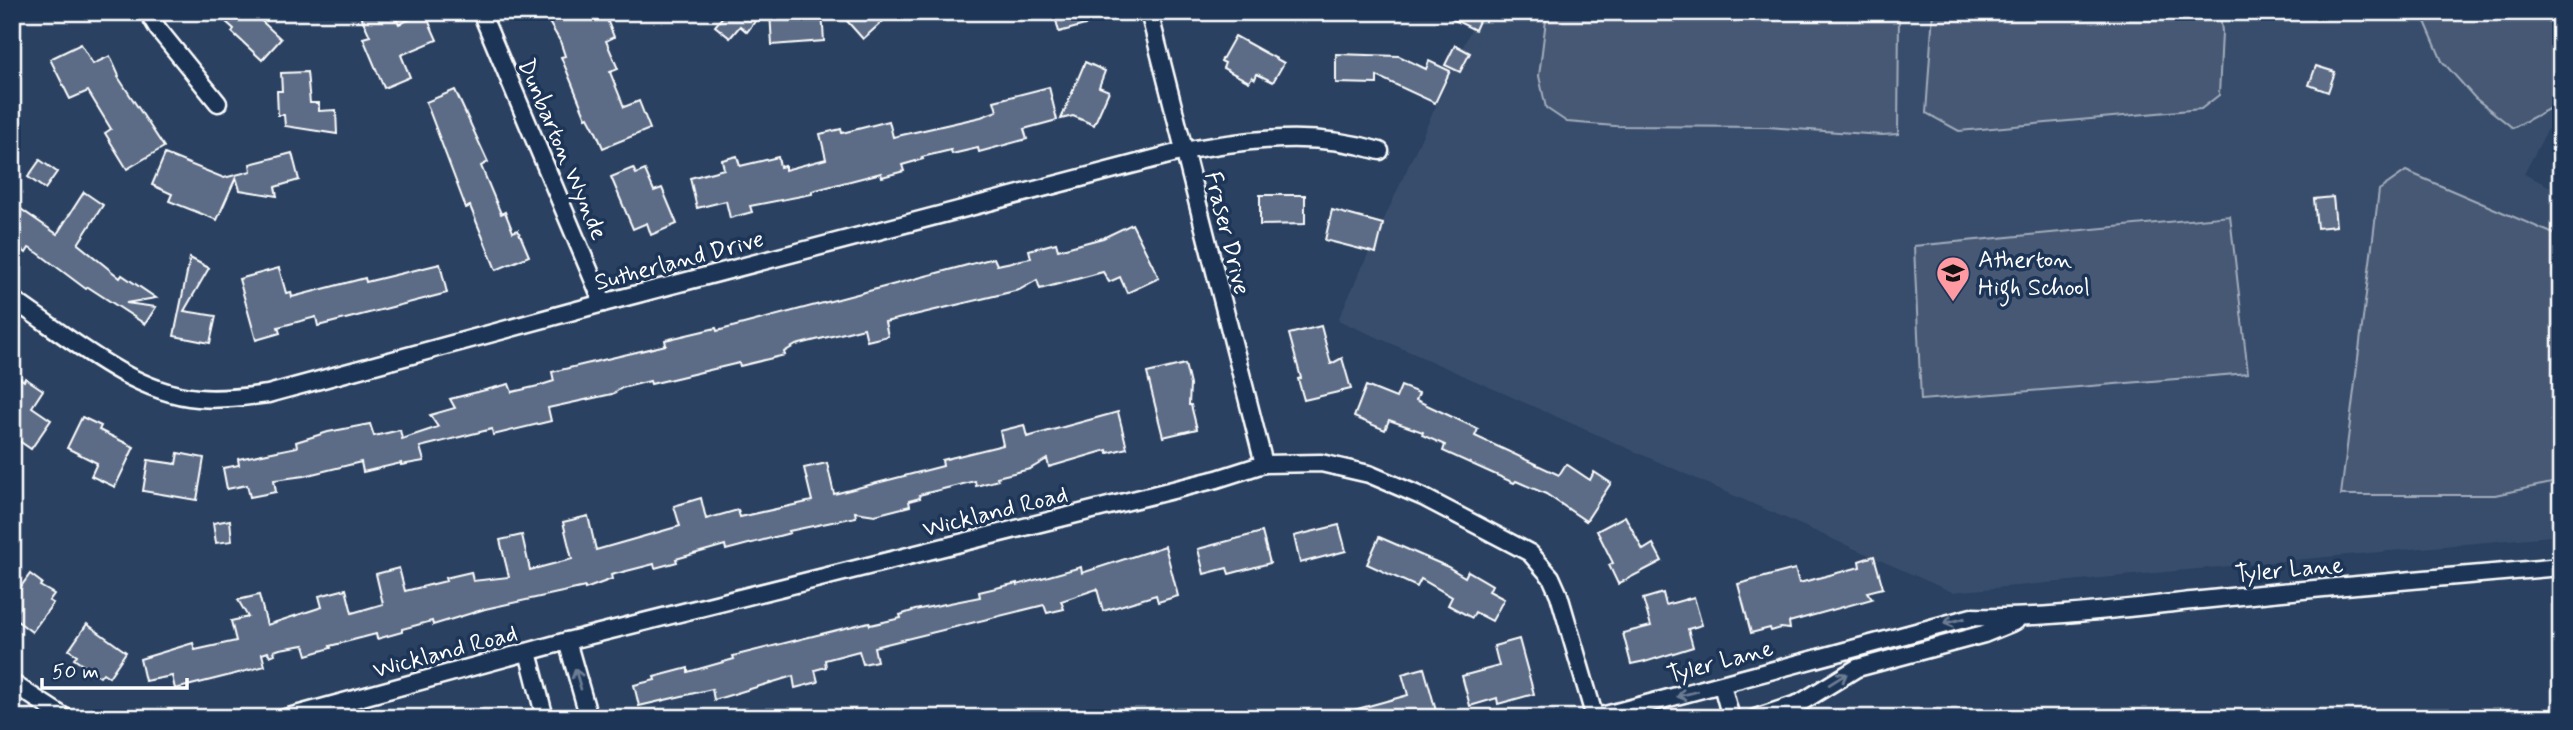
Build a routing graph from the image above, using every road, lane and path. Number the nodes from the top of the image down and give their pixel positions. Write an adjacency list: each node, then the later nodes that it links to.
1 (148, 12): 4 (street)
2 (481, 12): 8 (street, Dunbarton Wynde)
3 (1149, 12): 5 (street, Fraser Drive)
4 (218, 103)
5 (1184, 151): 6 (street, Sutherland Drive); 8 (street, Sutherland Drive); 9 (street, Fraser Drive)
6 (1380, 151)
7 (12, 299): 8 (street, Sutherland Drive)
8 (603, 303)
9 (1265, 464): 12 (street, Wickland Road); 20 (street, Wickland Road)
10 (2561, 567): 11 (street, Tyler Lane)
11 (2022, 618): 15 (street, Tyler Lane, one-way to 15); 22 (street, Tyler Lane, one-way to 11)
12 (567, 641): 13 (street, Wickland Road); 19 (street, one-way to 12)
13 (528, 652): 17 (street, Wickland Road); 18 (street)
14 (12, 683): 16 (street)
15 (1722, 685): 20 (street, Tyler Lane, one-way to 20); 21 (street)
16 (66, 718)
17 (285, 718)
18 (545, 718)
19 (589, 718)
20 (1595, 718)
21 (1731, 718)
22 (1755, 718)

